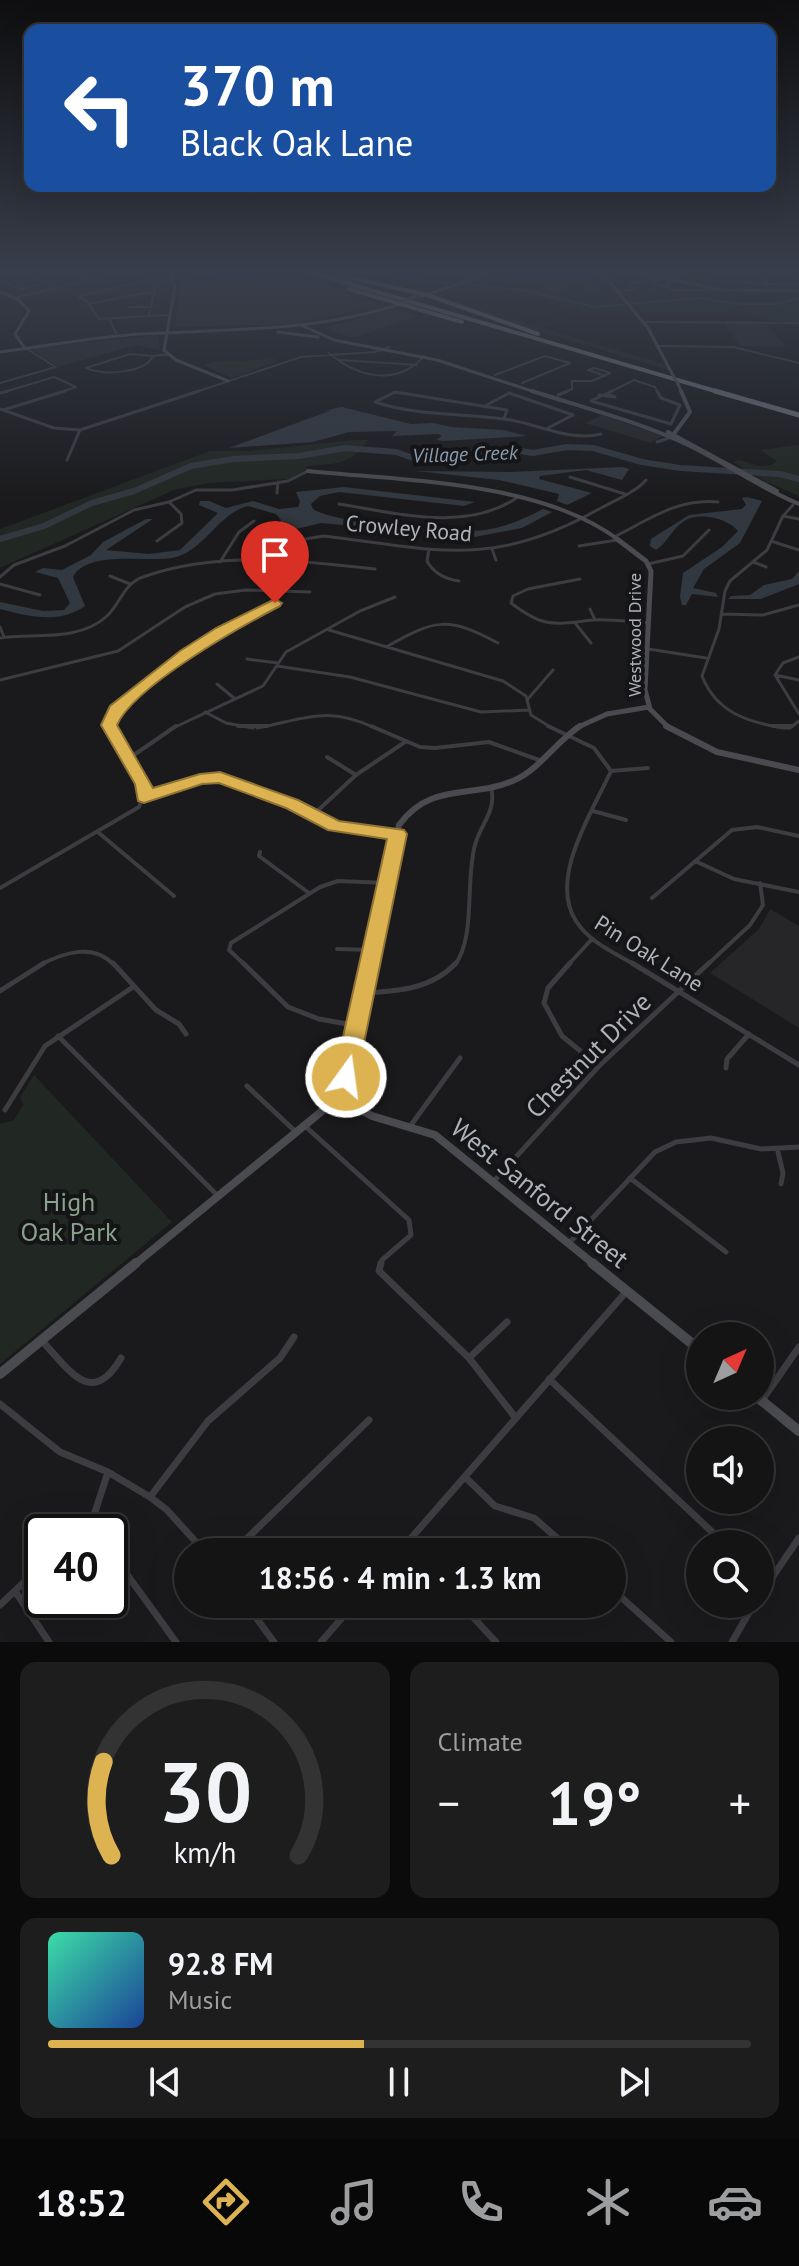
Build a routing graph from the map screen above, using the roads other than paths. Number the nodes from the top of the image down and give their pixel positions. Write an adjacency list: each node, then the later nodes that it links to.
1 (30, 351): 19 (street)
2 (164, 351): 10 (street)
3 (379, 351): 9 (street)
4 (402, 351): 11 (street)
5 (581, 351): 34 (highway)
6 (593, 351): 34 (highway)
7 (662, 351): 31 (street, bridge)
8 (751, 351): 14 (street)
9 (329, 353): 13 (street); 18 (street)
10 (164, 355): 12 (street); 18 (street)
11 (426, 355): 15 (street); 16 (street)
12 (151, 357): 12 (street)
13 (337, 361): 15 (street); 15 (street)
14 (799, 363)
15 (417, 365)
16 (493, 376): 21 (street); 21 (street); 27 (street)
17 (605, 376): 17 (street); 25 (street)
18 (228, 381): 37 (street)
19 (9, 382): 20 (street); 22 (street)
20 (0, 383)
21 (522, 383): 25 (street)
22 (22, 386): 23 (street); 32 (street)
23 (0, 393)
24 (605, 393): 26 (street); 26 (street); 30 (street)
25 (558, 395): 27 (street); 33 (street)
26 (599, 395): 33 (street)
27 (552, 397): 28 (street); 38 (street)
28 (539, 403): 29 (street); 36 (street)
29 (485, 406): 35 (street); 35 (street)
30 (680, 406): 31 (street); 33 (street)
31 (689, 407): 38 (street)
32 (1, 410): 37 (street)
33 (613, 410): 38 (street)
34 (799, 412)
35 (504, 419): 36 (street)
36 (547, 429): 39 (street)
37 (80, 430): 40 (street)
38 (673, 433): 41 (street); 41 (street)
39 (601, 434)
40 (67, 460)
41 (732, 469): 51 (street); 51 (street)
42 (308, 471): 45 (street); 48 (street, Westwood Drive)
43 (570, 477): 47 (street)
44 (646, 480): 47 (street, Crowley Road)
45 (278, 482): 46 (street); 49 (street)
46 (277, 493)
47 (625, 494): 54 (street, Crowley Road)
48 (518, 496): 52 (street); 54 (street, Westwood Drive)
49 (169, 502): 59 (street); 73 (street)
50 (718, 502): 58 (street)
51 (797, 503): 53 (street)
52 (339, 504)
53 (783, 516): 55 (street); 60 (street)
54 (584, 517): 58 (street, Westwood Drive); 63 (street, Crowley Road)
55 (799, 519)
56 (254, 521): 67 (street)
57 (709, 530): 69 (street)
58 (616, 538): 61 (street); 69 (street, Westwood Drive)
59 (157, 541)
60 (771, 541): 64 (street); 68 (street)
61 (579, 546)
62 (429, 549): 63 (street, Crowley Road); 66 (street, Crowley Road); 75 (street)
63 (492, 549): 65 (street)
64 (799, 550)
65 (496, 560)
66 (290, 561): 67 (street); 71 (street); 78 (street)
67 (220, 562): 77 (street)
68 (753, 562): 70 (street); 84 (street)
69 (648, 564): 87 (street, Westwood Drive)
70 (766, 567)
71 (375, 569)
72 (110, 576): 77 (street)
73 (0, 577)
74 (580, 579): 86 (street)
75 (459, 581)
76 (0, 584): 80 (street)
77 (130, 584): 90 (street)
78 (283, 591): 79 (street); 101 (street); 114 (street)
79 (310, 592)
80 (40, 595)
81 (395, 597): 89 (street)
82 (799, 605): 84 (street)
83 (590, 609): 85 (street)
84 (721, 614): 96 (street)
85 (595, 620): 86 (street); 87 (street)
86 (574, 622): 92 (street)
87 (649, 623): 94 (street, Westwood Drive)
88 (0, 627): 90 (street)
89 (329, 630): 93 (street); 98 (street)
90 (2, 637)
91 (498, 643): 93 (street)
92 (591, 643)
93 (386, 647): 105 (street)
94 (648, 649): 96 (street); 106 (street, Westwood Drive)
95 (799, 657): 100 (street)
96 (706, 658): 110 (street)
97 (247, 659): 98 (street)
98 (277, 664): 104 (street); 107 (street)
99 (553, 670): 105 (street)
100 (775, 675): 102 (street); 109 (street)
101 (0, 680)
102 (799, 680)
103 (217, 684): 104 (street)
104 (235, 699): 108 (street)
105 (527, 700): 107 (street)
106 (649, 707): 111 (street); 117 (street, Westwood Drive)
107 (530, 710): 111 (street)
108 (205, 712): 112 (street); 114 (street)
109 (799, 714)
110 (799, 721)
111 (567, 734): 115 (street); 118 (street)
112 (405, 742): 115 (street); 119 (street)
113 (327, 757): 119 (street)
114 (128, 759): 121 (street)
115 (539, 760): 120 (street)
116 (648, 768): 118 (street)
117 (799, 770)
118 (611, 771): 122 (street, Pin Oak Lane)
119 (356, 775): 123 (street)
120 (491, 787): 126 (street); 143 (street)
121 (144, 797): 123 (street); 125 (street)
122 (593, 811): 124 (street); 137 (street, Pin Oak Lane)
123 (314, 814): 126 (street)
124 (626, 820)
125 (99, 833): 132 (street); 135 (street)
126 (397, 834): 130 (street)
127 (799, 836): 129 (street)
128 (260, 852): 134 (street)
129 (695, 860): 131 (street); 136 (street)
130 (388, 883): 134 (street); 139 (street)
131 (760, 883): 133 (street); 141 (street, Chestnut Drive)
132 (0, 888)
133 (799, 892)
134 (309, 893): 144 (street)
135 (174, 896)
136 (652, 898)
137 (592, 939): 141 (street, Pin Oak Lane); 150 (street)
138 (337, 949): 139 (street)
139 (374, 950): 143 (street)
140 (133, 987): 142 (street); 145 (street); 147 (street)
141 (681, 990): 146 (street, Pin Oak Lane); 150 (street, Chestnut Drive)
142 (0, 991)
143 (365, 993): 144 (street)
144 (359, 1026): 153 (street)
145 (186, 1034)
146 (749, 1034): 149 (street, Pin Oak Lane); 151 (street)
147 (58, 1036): 154 (street); 162 (street)
148 (460, 1058): 155 (street)
149 (799, 1065)
150 (599, 1066): 160 (street, Chestnut Drive)
151 (726, 1068)
152 (247, 1086): 156 (street)
153 (338, 1098): 155 (street, West Sanford Street); 156 (street)
154 (5, 1110)
155 (411, 1125): 160 (street, West Sanford Street)
156 (300, 1129): 162 (street); 172 (street)
157 (799, 1147): 158 (street)
158 (778, 1152): 159 (street); 161 (street)
159 (630, 1178): 163 (street); 164 (street)
160 (494, 1181): 163 (street, West Sanford Street)
161 (781, 1184)
162 (218, 1196): 169 (street)
163 (568, 1243): 165 (street, West Sanford Street)
164 (726, 1252)
165 (626, 1291): 168 (street, West Sanford Street); 174 (street)
166 (507, 1322): 172 (street)
167 (294, 1337): 183 (street)
168 (686, 1339)
169 (41, 1340): 171 (street); 173 (street)
170 (799, 1347): 175 (street)
171 (121, 1358)
172 (469, 1358): 178 (street)
173 (0, 1374)
174 (549, 1379): 178 (street); 185 (street)
175 (774, 1379)
176 (0, 1404): 181 (street)
177 (774, 1410): 180 (street)
178 (515, 1417): 182 (street)
179 (369, 1420): 187 (street)
180 (799, 1431)
181 (108, 1472): 183 (street); 184 (street)
182 (466, 1477): 188 (street); 189 (street)
183 (150, 1497): 186 (street)
184 (94, 1514)
185 (710, 1530)
186 (192, 1538)
187 (247, 1538)
188 (411, 1538)
189 (557, 1538)
190 (799, 1538): 191 (street)
191 (774, 1573)
192 (128, 1576): 202 (street)
193 (24, 1582): 194 (street)
194 (15, 1591): 196 (street); 201 (street)
195 (626, 1602): 206 (street)
196 (0, 1605)
197 (256, 1618): 203 (street)
198 (342, 1618): 204 (street)
199 (474, 1618): 205 (street)
200 (746, 1618): 207 (street)
201 (49, 1642)
202 (176, 1642)
203 (274, 1642)
204 (321, 1642)
205 (496, 1642)
206 (671, 1642)
207 (732, 1642)

